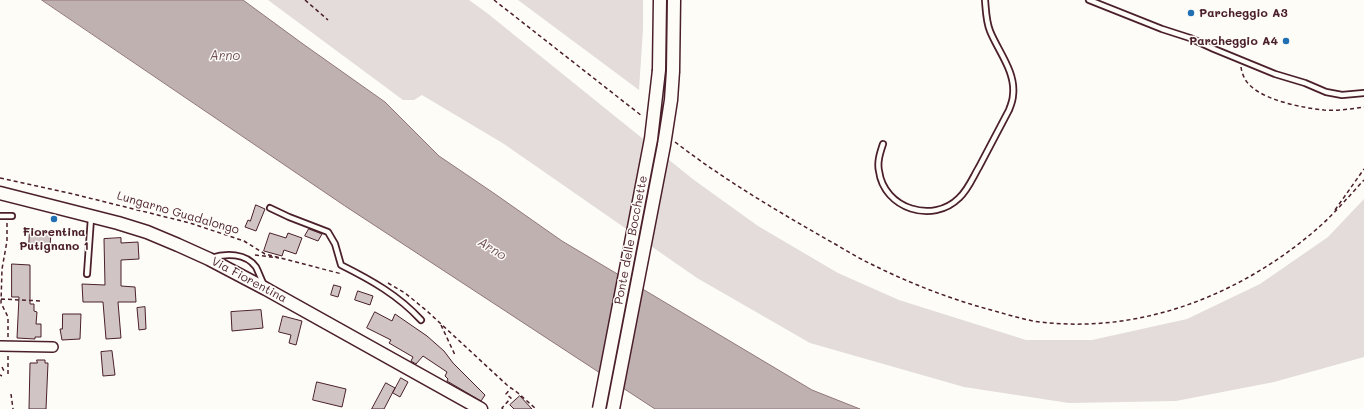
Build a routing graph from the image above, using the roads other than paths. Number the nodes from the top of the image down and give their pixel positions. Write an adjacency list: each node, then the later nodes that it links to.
1 (660, 0): 19 (main road, Ponte delle Bocchette, bridge)
2 (674, 0): 20 (main road, Ponte delle Bocchette, bridge)
3 (985, 0): 6 (lane)
4 (1089, 0): 5 (lane)
5 (1364, 93)
6 (883, 144)
7 (0, 193): 11 (main road, Via Fiorentina)
8 (270, 208): 15 (lane)
9 (0, 216): 10 (lane)
10 (9, 216)
11 (91, 216): 12 (main road, Via Fiorentina); 13 (lane)
12 (209, 259): 14 (main road, Via Fiorentina); 14 (lane)
13 (87, 274)
14 (266, 289): 18 (main road, Via Fiorentina)
15 (421, 320)
16 (4, 346): 17 (street)
17 (53, 347)
18 (481, 409)
19 (599, 409)
20 (613, 409)

